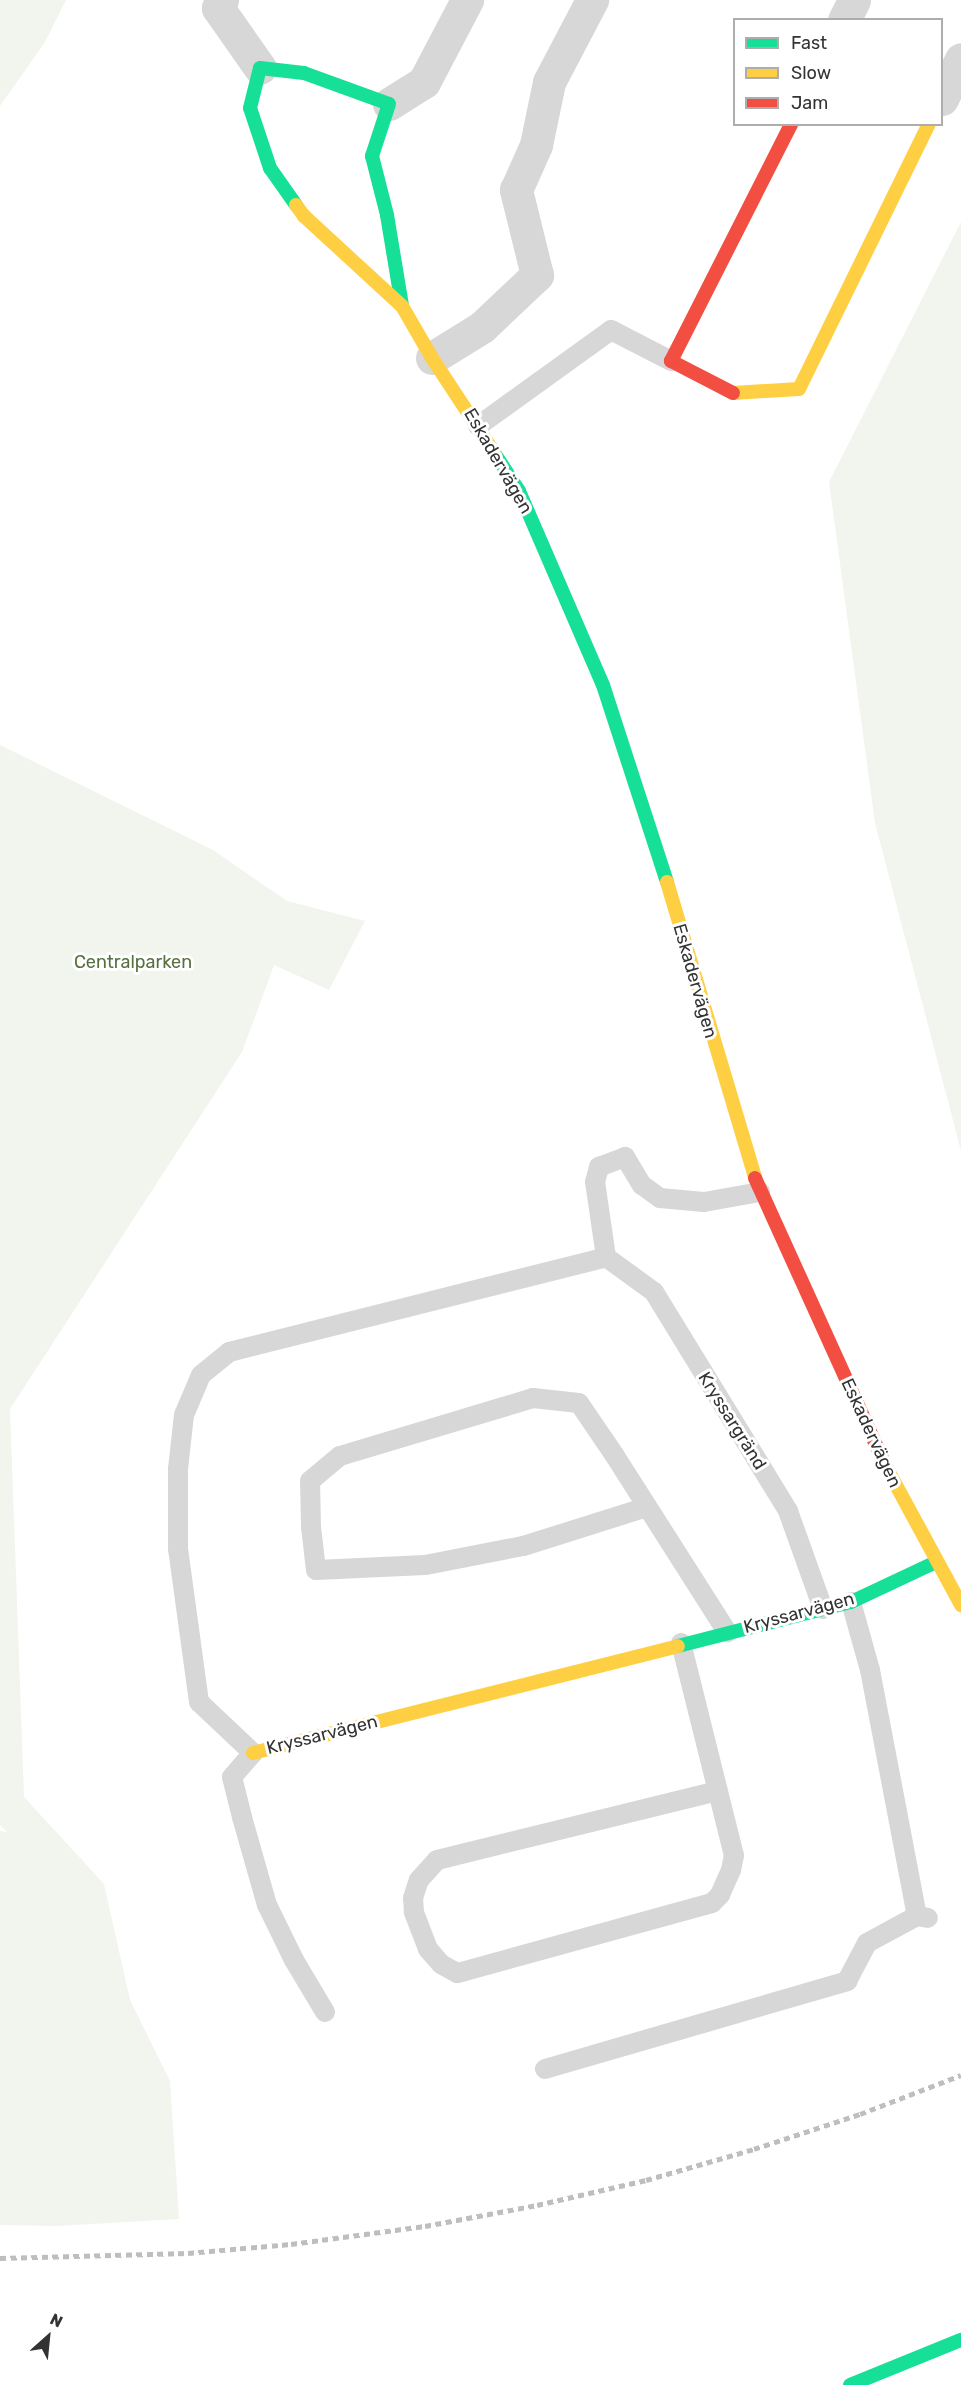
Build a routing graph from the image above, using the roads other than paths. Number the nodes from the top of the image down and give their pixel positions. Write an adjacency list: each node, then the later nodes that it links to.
1 (222, 0): 7 (street)
2 (467, 0): 9 (street)
3 (592, 0): 13 (street)
4 (854, 0): 5 (street)
5 (845, 18)
6 (961, 60): 8 (street)
7 (260, 68): 9 (street); 12 (street, Eskadervägen)
8 (943, 97)
9 (389, 104): 12 (street, Eskadervägen)
10 (790, 126): 14 (street)
11 (928, 126): 14 (street)
12 (402, 306): 13 (street, Eskadervägen)
13 (432, 358): 15 (street, Eskadervägen)
14 (671, 361): 15 (lane)
15 (478, 426): 16 (street, Eskadervägen)
16 (760, 1192): 17 (lane); 19 (street, Eskadervägen)
17 (606, 1257): 22 (lane, Kryssargränd); 25 (lane, Kryssarvägen)
18 (647, 1507): 18 (lane, Kryssarvägen); 23 (lane, Kryssarvägen)
19 (936, 1562): 20 (street, Kryssarvägen); 21 (street, Eskadervägen)
20 (851, 1602): 22 (street, Kryssarvägen); 28 (lane)
21 (961, 1605)
22 (823, 1609): 23 (street, Kryssarvägen)
23 (727, 1632): 24 (street, Kryssarvägen)
24 (681, 1643): 25 (street, Kryssarvägen); 26 (lane)
25 (253, 1753): 27 (lane)
26 (718, 1791): 26 (lane)
27 (325, 2012)
28 (545, 2069)
29 (958, 2347): 30 (street)
30 (850, 2385)

